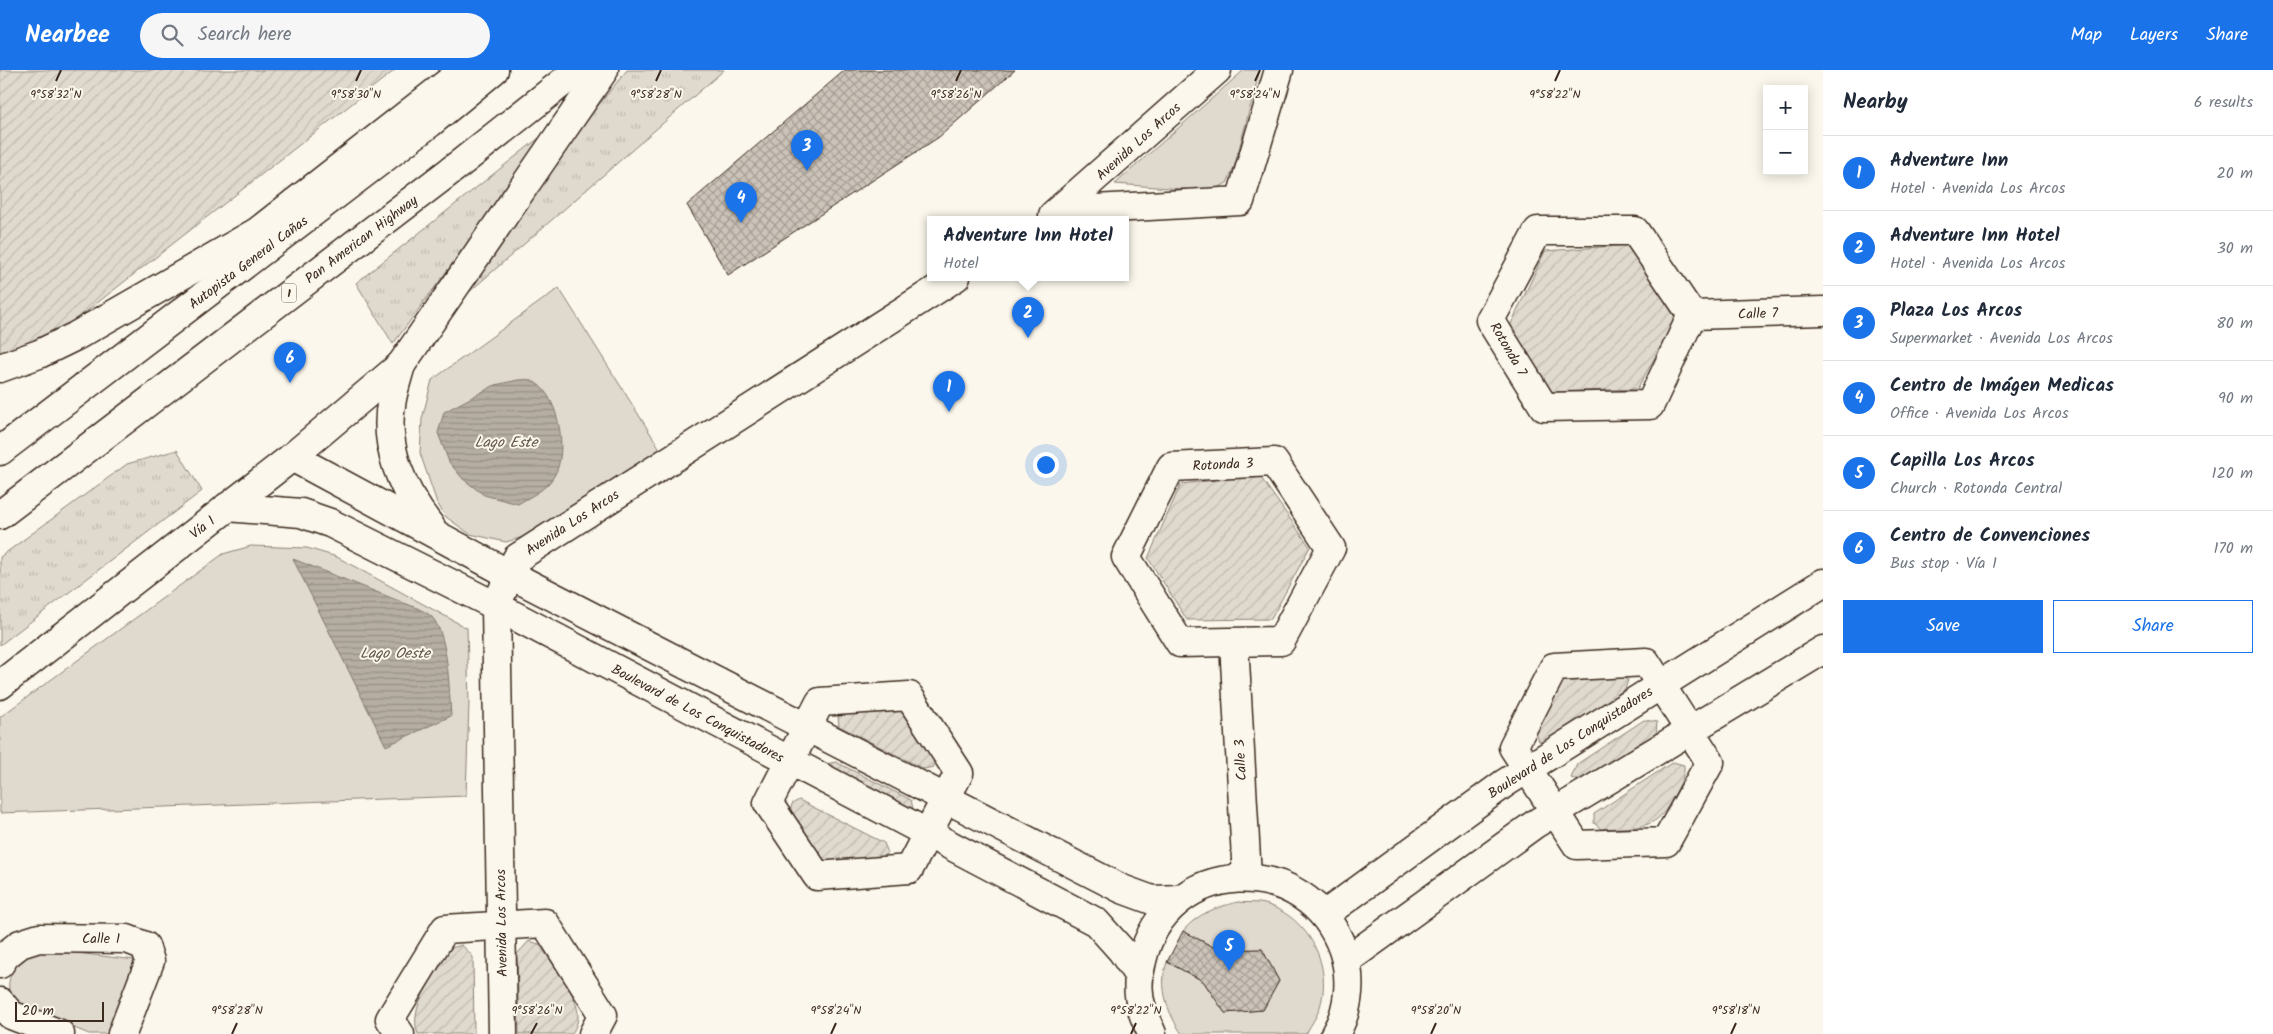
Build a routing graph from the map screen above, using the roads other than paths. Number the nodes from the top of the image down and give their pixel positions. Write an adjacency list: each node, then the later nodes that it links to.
1 (464, 70): 12 (main road)
2 (494, 70): 13 (main road, Autopista General Cañas)
3 (578, 70): 16 (main road, Pan American Highway / 1)
4 (604, 70): 11 (main road)
5 (1217, 70): 7 (main road, Avenida Los Arcos)
6 (1279, 70): 7 (main road, Avenida Los Arcos)
7 (1052, 215)
8 (950, 281): 18 (main road, Avenida Los Arcos)
9 (1823, 311): 10 (main road, Calle 7)
10 (1692, 315): 10 (main road, Rotonda 7)
11 (400, 365): 14 (main road, Vía 1); 17 (main road)
12 (0, 368)
13 (0, 451)
14 (292, 457): 15 (main road, Vía 1); 17 (main road)
15 (227, 507): 20 (main road, Boulevard de Los Conquistadores); 24 (main road, Vía 1)
16 (0, 515)
17 (436, 534): 18 (main road)
18 (509, 574): 20 (main road, Avenida Los Arcos); 25 (main road)
19 (1823, 583): 23 (main road, Boulevard de Los Conquistadores)
20 (496, 606): 27 (main road, Boulevard de Los Conquistadores); 35 (main road, Avenida Los Arcos)
21 (1234, 643): 21 (main road, Rotonda 3); 32 (main road, Calle 3)
22 (1823, 650): 26 (main road)
23 (1660, 684): 26 (main road); 28 (main road, Boulevard de Los Conquistadores); 28 (main road)
24 (0, 685)
25 (807, 727): 27 (main road); 29 (main road); 29 (main road)
26 (1690, 731): 30 (main road); 30 (main road)
27 (790, 761): 31 (main road, Boulevard de Los Conquistadores); 31 (main road)
28 (1527, 768): 30 (main road); 34 (main road, Boulevard de Los Conquistadores)
29 (946, 798): 31 (main road); 33 (main road)
30 (1555, 812): 36 (main road)
31 (928, 834): 38 (main road, Boulevard de Los Conquistadores)
32 (1247, 877): 33 (main road); 34 (main road)
33 (1180, 899): 38 (main road)
34 (1324, 915): 36 (main road)
35 (502, 926): 43 (main road); 44 (main road, Avenida Los Arcos); 45 (main road)
36 (1347, 960): 40 (main road)
37 (0, 964): 42 (main road, Calle 1)
38 (1138, 975): 46 (main road)
39 (0, 1002): 41 (main road)
40 (1337, 1033)
41 (60, 1034)
42 (122, 1034)
43 (400, 1034)
44 (503, 1034)
45 (593, 1034)
46 (1152, 1034)

